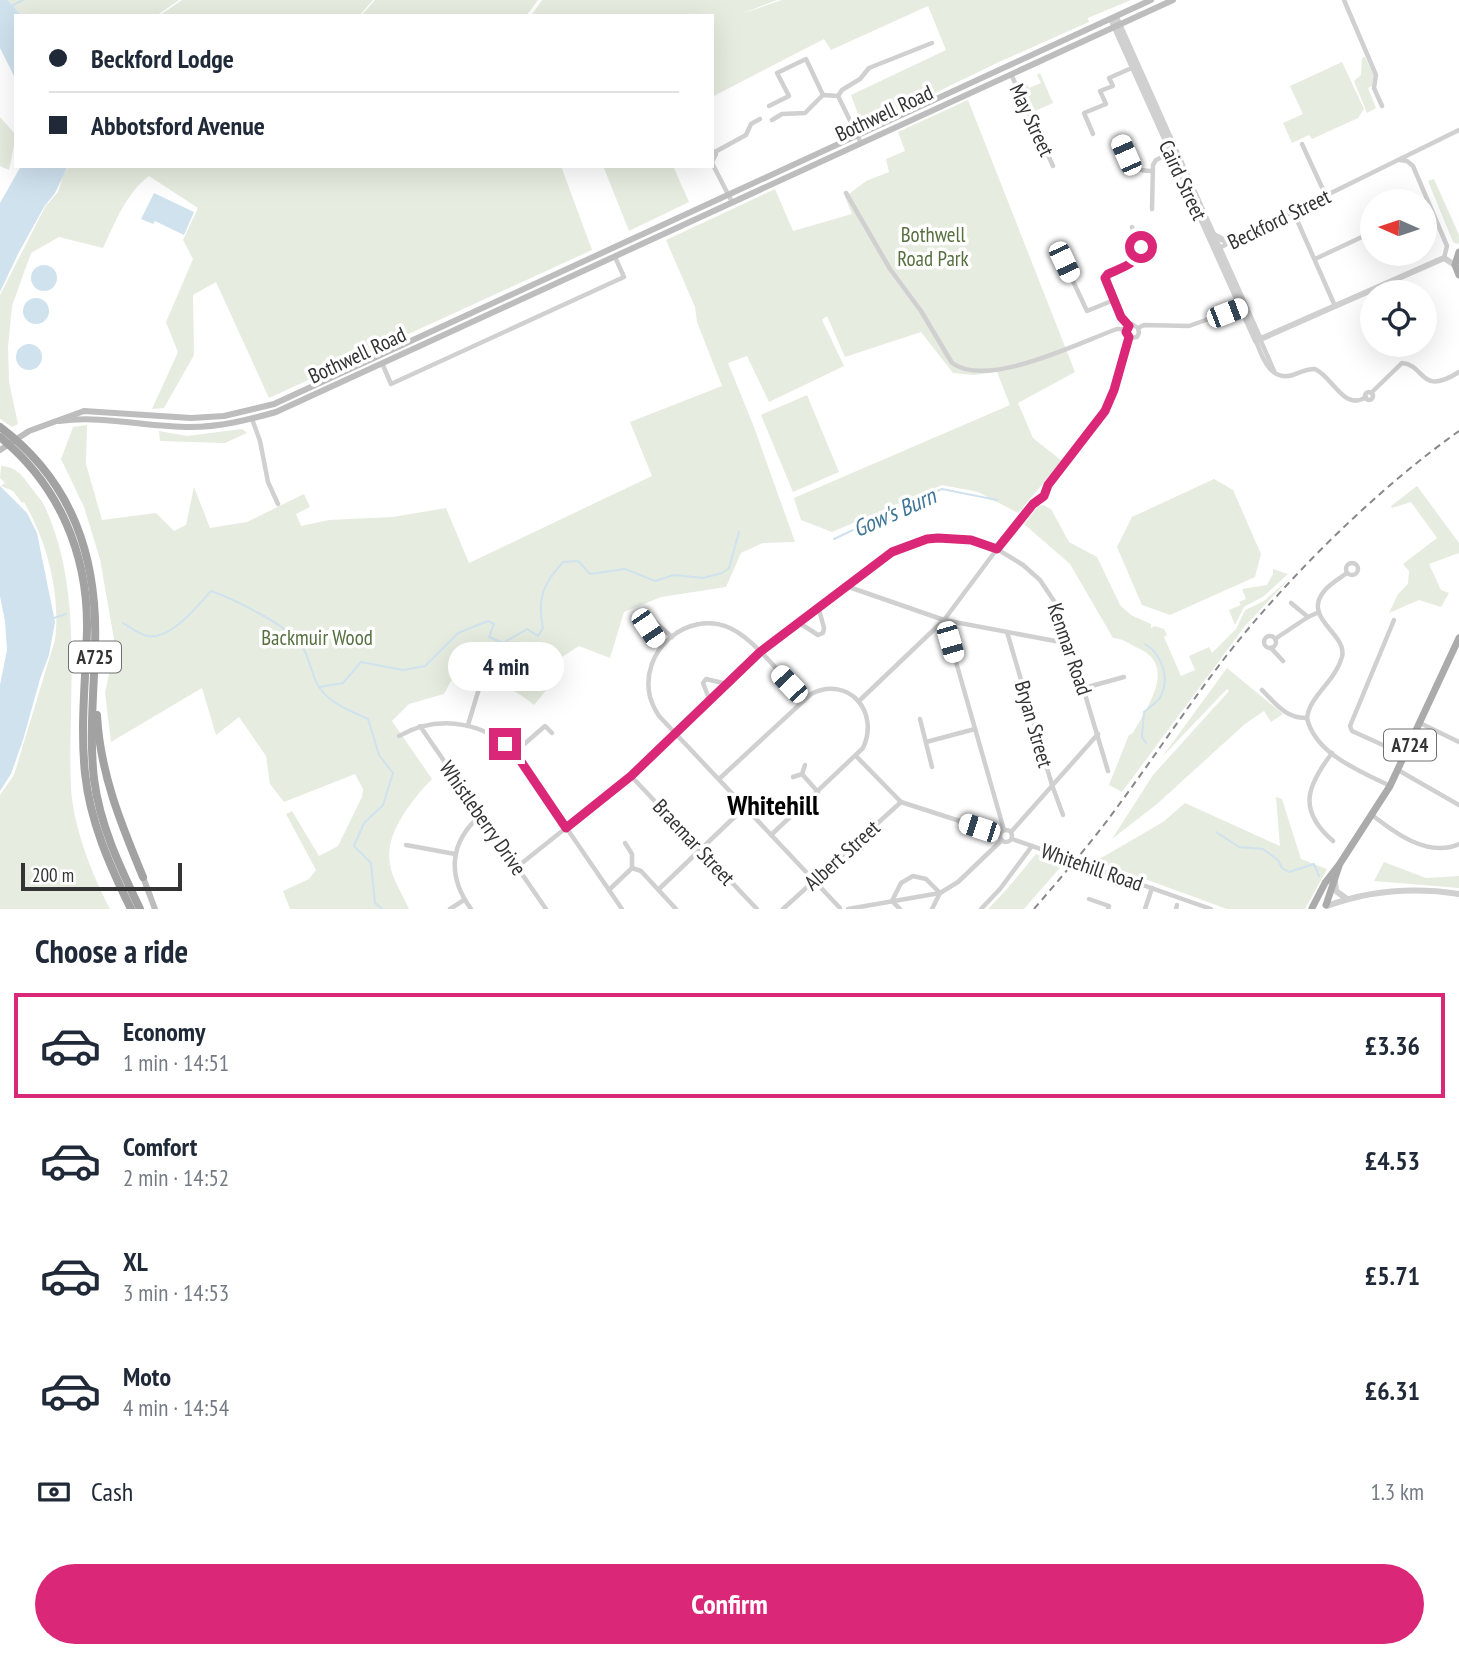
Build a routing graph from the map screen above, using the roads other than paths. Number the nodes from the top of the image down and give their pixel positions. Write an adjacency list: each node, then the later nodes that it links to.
1 (1151, 0): 4 (main road, Bothwell Road)
2 (1173, 0): 4 (main road, Bothwell Road)
3 (1343, 0): 12 (street)
4 (1115, 22): 6 (street, Caird Street); 7 (main road, Bothwell Road)
5 (932, 43): 9 (street)
6 (1135, 67): 17 (street); 24 (street, Caird Street)
7 (1009, 71): 18 (main road, Bothwell Road); 20 (main road, Bothwell Road); 27 (street, May Street)
8 (823, 95): 9 (street); 10 (street); 13 (street)
9 (838, 96): 18 (street)
10 (776, 102): 11 (street); 13 (street)
11 (769, 106)
12 (1382, 106)
13 (782, 114): 15 (street)
14 (760, 119): 23 (street)
15 (772, 120)
16 (1459, 130): 22 (street, Beckford Street)
17 (1093, 134)
18 (858, 135): 20 (street); 32 (main road, Bothwell Road)
19 (1120, 141): 29 (street)
20 (861, 143): 32 (main road, Bothwell Road)
21 (1302, 144): 31 (street)
22 (1417, 150): 25 (street, Beckford Street); 28 (street)
23 (714, 151)
24 (1173, 152): 29 (street); 37 (street, Caird Street); 44 (street, Caird Street)
25 (1399, 160): 28 (street); 31 (street, Beckford Street)
26 (714, 166): 32 (street)
27 (1053, 166)
28 (1413, 166): 42 (street)
29 (1153, 171): 33 (street)
30 (846, 193): 40 (street)
31 (1326, 196): 34 (street, Beckford Street)
32 (730, 199): 36 (main road, Bothwell Road)
33 (1152, 209)
34 (1293, 211): 41 (street, Beckford Street); 48 (street)
35 (1132, 227): 52 (street)
36 (657, 233): 43 (main road, Bothwell Road); 46 (main road, Bothwell Road)
37 (1213, 233): 41 (street); 44 (street, Caird Street)
38 (881, 238): 40 (street)
39 (1360, 238): 48 (street)
40 (874, 240): 55 (street)
41 (1229, 243): 44 (street, Beckford Street)
42 (1447, 246): 45 (street); 47 (street)
43 (611, 248): 46 (main road); 62 (main road, Bothwell Road)
44 (1217, 248): 54 (street, Caird Street)
45 (1459, 251): 50 (main road)
46 (615, 257): 59 (main road, Bothwell Road); 59 (street)
47 (1444, 258): 50 (street); 53 (street)
48 (1315, 259): 53 (street)
49 (1064, 262): 52 (street)
50 (1455, 265): 51 (main road)
51 (1459, 275)
52 (1114, 300): 55 (street)
53 (1335, 306): 58 (street)
54 (1243, 307): 56 (street); 58 (street, Caird Street)
55 (1128, 327): 56 (street); 57 (street)
56 (1139, 328): 57 (street)
57 (1129, 337): 67 (street)
58 (1258, 340): 60 (street)
59 (382, 363): 61 (main road, Bothwell Road)
60 (1459, 372)
61 (252, 419): 62 (main road, Bothwell Road); 66 (street)
62 (52, 422): 65 (main road, Bothwell Road)
63 (0, 427): 87 (highway, A725)
64 (0, 437): 160 (highway, A725)
65 (0, 450)
66 (278, 504)
67 (997, 549): 69 (street, Kenmar Road); 74 (street); 81 (street, Kenmar Road)
68 (1347, 573): 72 (street)
69 (845, 585): 71 (street, Kenmar Road); 74 (street)
70 (1292, 603): 73 (street)
71 (818, 606): 76 (street, Kenmar Road); 76 (street)
72 (1320, 612): 73 (street); 96 (street)
73 (1308, 617): 80 (street)
74 (944, 620): 77 (street); 95 (street); 101 (street)
75 (1394, 620): 110 (street)
76 (798, 622): 84 (street, Kenmar Road)
77 (1007, 632): 81 (street); 120 (street, Bryan Street)
78 (672, 637): 82 (street); 82 (street); 84 (street)
79 (1459, 638): 85 (main road, A724)
80 (1275, 639): 83 (street); 83 (street)
81 (1071, 644): 91 (street, Kenmar Road)
82 (661, 647): 104 (street)
83 (1270, 648): 86 (street)
84 (760, 652): 90 (street, Kenmar Road); 93 (street)
85 (1456, 652): 98 (main road, A724)
86 (1283, 661)
87 (94, 670): 144 (highway); 161 (highway, A725)
88 (1124, 677): 91 (street)
89 (471, 680): 99 (street)
90 (727, 684): 94 (street, Kenmar Road); 94 (street)
91 (1084, 688): 103 (street, Kenmar Road)
92 (1262, 690): 96 (street)
93 (804, 700): 95 (street); 119 (street)
94 (710, 701): 104 (street, Kenmar Road)
95 (859, 701): 111 (street)
96 (1307, 718): 109 (street)
97 (920, 719): 107 (street)
98 (1420, 723): 106 (street); 110 (main road, A724)
99 (468, 725): 100 (street); 108 (street)
100 (420, 726): 105 (street); 128 (street, Whistleberry Drive)
101 (975, 729): 107 (street); 132 (street)
102 (552, 733): 108 (street)
103 (1098, 734): 115 (street, Kenmar Road); 120 (street)
104 (676, 735): 117 (street, Kenmar Road); 119 (street)
105 (399, 736)
106 (1459, 741)
107 (926, 742): 113 (street)
108 (514, 753): 129 (street)
109 (1332, 753): 121 (street); 134 (street)
110 (1405, 755): 114 (main road, A724)
111 (856, 756): 122 (street); 123 (street)
112 (805, 765): 116 (street)
113 (932, 767)
114 (1398, 770): 121 (main road, A724); 124 (street)
115 (1108, 771)
116 (803, 774): 118 (street); 122 (street)
117 (631, 776): 129 (street, Kenmar Road); 139 (street, Braemar Street)
118 (793, 776)
119 (719, 779): 125 (street)
120 (1052, 785): 126 (street, Bryan Street); 130 (street)
121 (1390, 786): 127 (main road, A724)
122 (818, 792): 131 (street)
123 (901, 802): 132 (street); 146 (street, Albert Street)
124 (1459, 805)
125 (745, 807): 131 (street); 139 (street)
126 (1063, 815)
127 (1372, 815): 136 (street); 141 (main road, A724)
128 (481, 816): 140 (street); 142 (street, Whistleberry Drive)
129 (566, 828): 142 (street, Kenmar Road); 148 (street)
130 (1011, 832): 132 (street); 133 (street)
131 (771, 835): 146 (street)
132 (1002, 835): 133 (street); 150 (street)
133 (1012, 839): 138 (street, Whitehill Road)
134 (1332, 841)
135 (625, 843): 143 (street)
136 (1459, 844)
137 (406, 845): 140 (street)
138 (1032, 846): 147 (street, Whitehill Road); 171 (street)
139 (701, 850): 149 (street); 167 (street, Braemar Street)
140 (455, 854): 154 (street)
141 (1339, 865): 145 (main road, A724); 159 (main road, A724)
142 (516, 867): 165 (street, Whistleberry Drive)
143 (632, 868): 148 (street); 149 (street)
144 (143, 877): 162 (main road)
145 (1335, 878): 153 (street); 156 (main road, A724)
146 (814, 881): 158 (street, Albert Street); 168 (street)
147 (1152, 888): 173 (street); 174 (street, Whitehill Road)
148 (609, 890): 157 (street)
149 (659, 890): 166 (street)
150 (940, 893): 155 (street); 155 (street); 170 (street)
151 (1459, 894): 153 (street)
152 (1089, 899): 172 (street)
153 (1345, 899): 156 (street); 175 (street)
154 (464, 900): 163 (street); 164 (street)
155 (892, 901): 168 (street); 169 (street)
156 (1328, 907): 159 (main road, A724)
157 (620, 908)
158 (787, 908)
159 (1312, 908)
160 (131, 909)
161 (140, 909)
162 (155, 909)
163 (450, 909)
164 (471, 909)
165 (546, 909)
166 (676, 909)
167 (757, 909)
168 (843, 909)
169 (900, 909)
170 (932, 909)
171 (981, 909)
172 (1108, 909)
173 (1145, 909)
174 (1211, 909)
175 (1337, 909)

